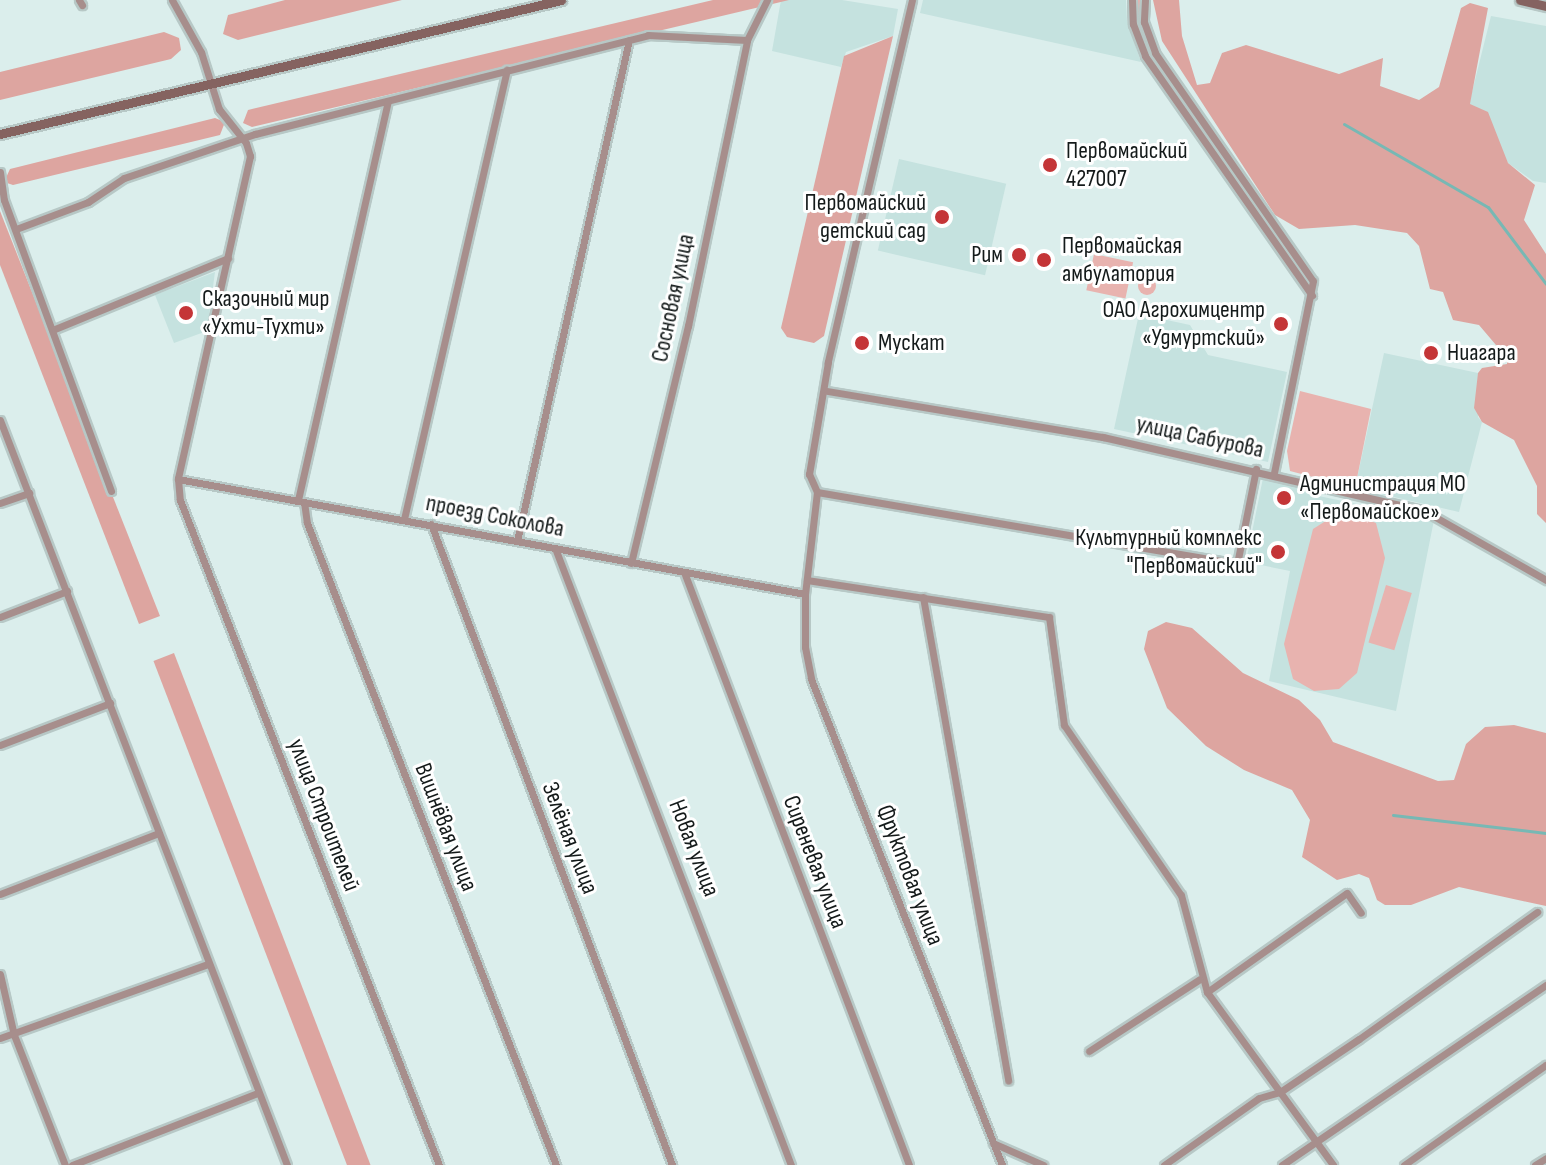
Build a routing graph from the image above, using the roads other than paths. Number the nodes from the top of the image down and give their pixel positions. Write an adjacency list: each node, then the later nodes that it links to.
1 (172, 0): 14 (street)
2 (561, 0): 14 (street)
3 (767, 0): 9 (street)
4 (912, 0): 23 (street, Фруктовая улица)
5 (1132, 0): 21 (street)
6 (1145, 0): 21 (street)
7 (1520, 0): 8 (street)
8 (1546, 6)
9 (752, 24): 10 (street); 12 (street, Сосновая улица)
10 (728, 38): 11 (street); 12 (street)
11 (629, 40): 13 (street); 35 (street)
12 (747, 40): 37 (street, Сосновая улица)
13 (507, 70): 15 (street); 33 (street)
14 (211, 85): 16 (street); 17 (street)
15 (388, 101): 17 (street); 31 (street)
16 (0, 134)
17 (240, 138): 19 (street); 20 (street)
18 (0, 172): 19 (street)
19 (16, 229): 22 (street)
20 (228, 258): 22 (street); 27 (street)
21 (1312, 295): 26 (street)
22 (55, 329): 28 (street)
23 (827, 391): 25 (street, улица Сабурова); 29 (street, Фруктовая улица)
24 (0, 420): 30 (street)
25 (1256, 469): 26 (street, улица Сабурова); 29 (street)
26 (1274, 473): 40 (street, улица Сабурова)
27 (178, 479): 31 (street, проезд Соколова); 69 (street, улица Строителей)
28 (111, 491)
29 (817, 492): 39 (street, Фруктовая улица)
30 (29, 493): 32 (street); 41 (street)
31 (301, 501): 33 (street, проезд Соколова); 70 (street, Вишнёвая улица)
32 (0, 503)
33 (404, 519): 34 (street, проезд Соколова)
34 (431, 524): 35 (street, проезд Соколова); 71 (street, Зелёная улица)
35 (517, 541): 36 (street, проезд Соколова)
36 (555, 548): 37 (street, проезд Соколова); 72 (street, Новая улица)
37 (631, 563): 38 (street, проезд Соколова)
38 (684, 572): 42 (street, проезд Соколова); 73 (street, Сиреневая улица)
39 (807, 580): 42 (street, Фруктовая улица); 43 (street)
40 (1546, 580)
41 (67, 591): 44 (street); 45 (street)
42 (805, 594): 64 (street, Фруктовая улица)
43 (923, 597): 53 (street); 60 (street, Фруктовая улица)
44 (0, 617)
45 (110, 703): 46 (street); 47 (street)
46 (0, 745)
47 (159, 833): 48 (street); 51 (street)
48 (0, 894)
49 (1537, 912): 61 (street)
50 (1361, 913): 55 (street)
51 (208, 964): 56 (street); 62 (street)
52 (0, 974): 56 (street)
53 (1200, 979): 55 (street); 58 (street)
54 (1546, 985): 63 (street)
55 (1207, 992): 61 (street)
56 (14, 1035): 57 (street); 66 (street)
57 (0, 1038)
58 (1089, 1051)
59 (1546, 1065): 79 (street)
60 (1008, 1081)
61 (1280, 1092): 63 (street); 76 (street)
62 (258, 1093): 67 (street); 68 (street)
63 (1315, 1141): 77 (street); 78 (street)
64 (993, 1143): 74 (street, Фруктовая улица); 75 (street)
65 (1546, 1158): 80 (street)
66 (65, 1165)
67 (72, 1165)
68 (287, 1165)
69 (439, 1165)
70 (556, 1165)
71 (672, 1165)
72 (791, 1165)
73 (909, 1165)
74 (1002, 1165)
75 (1043, 1165)
76 (1164, 1165)
77 (1282, 1165)
78 (1333, 1165)
79 (1404, 1165)
80 (1535, 1165)

